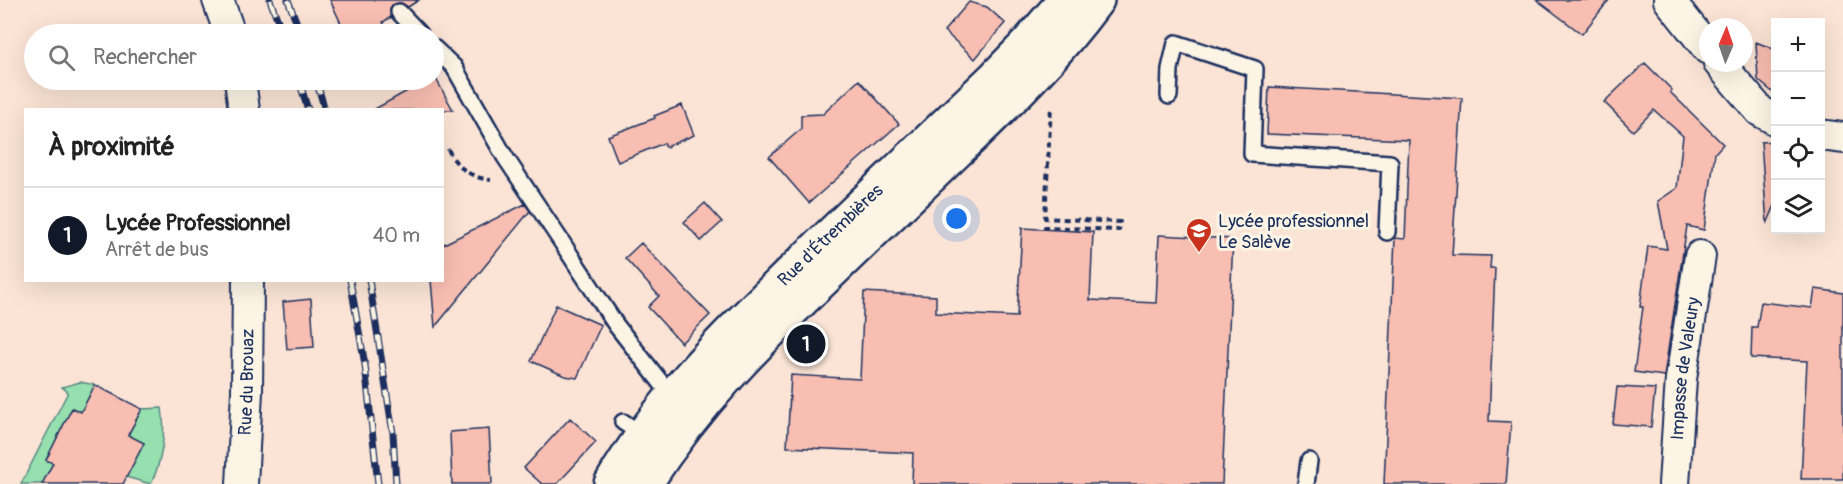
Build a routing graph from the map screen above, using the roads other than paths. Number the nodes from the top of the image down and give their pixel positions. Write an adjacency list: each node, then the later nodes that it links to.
1 (218, 0): 6 (street)
2 (1065, 0): 20 (main road, Rue d'Étrembières)
3 (1097, 0): 20 (main road, Rue d'Étrembières)
4 (1669, 0): 8 (street)
5 (399, 12): 7 (lane)
6 (226, 24)
7 (410, 24)
8 (1699, 38)
9 (444, 59): 20 (lane)
10 (1727, 72): 14 (street)
11 (241, 90): 13 (street)
12 (1169, 96): 17 (lane)
13 (244, 108)
14 (1771, 117)
15 (1825, 136): 16 (street)
16 (1843, 138)
17 (1387, 232)
18 (1700, 256): 27 (street, Impasse de Valeury)
19 (248, 282): 23 (street, Rue du Brouaz)
20 (681, 408): 21 (main road, Rue d'Étrembières)
21 (644, 436): 24 (main road, Rue d'Étrembières); 25 (main road, Rue d'Étrembières)
22 (1310, 461): 26 (lane)
23 (242, 484)
24 (611, 484)
25 (645, 484)
26 (1306, 484)
27 (1674, 484)

